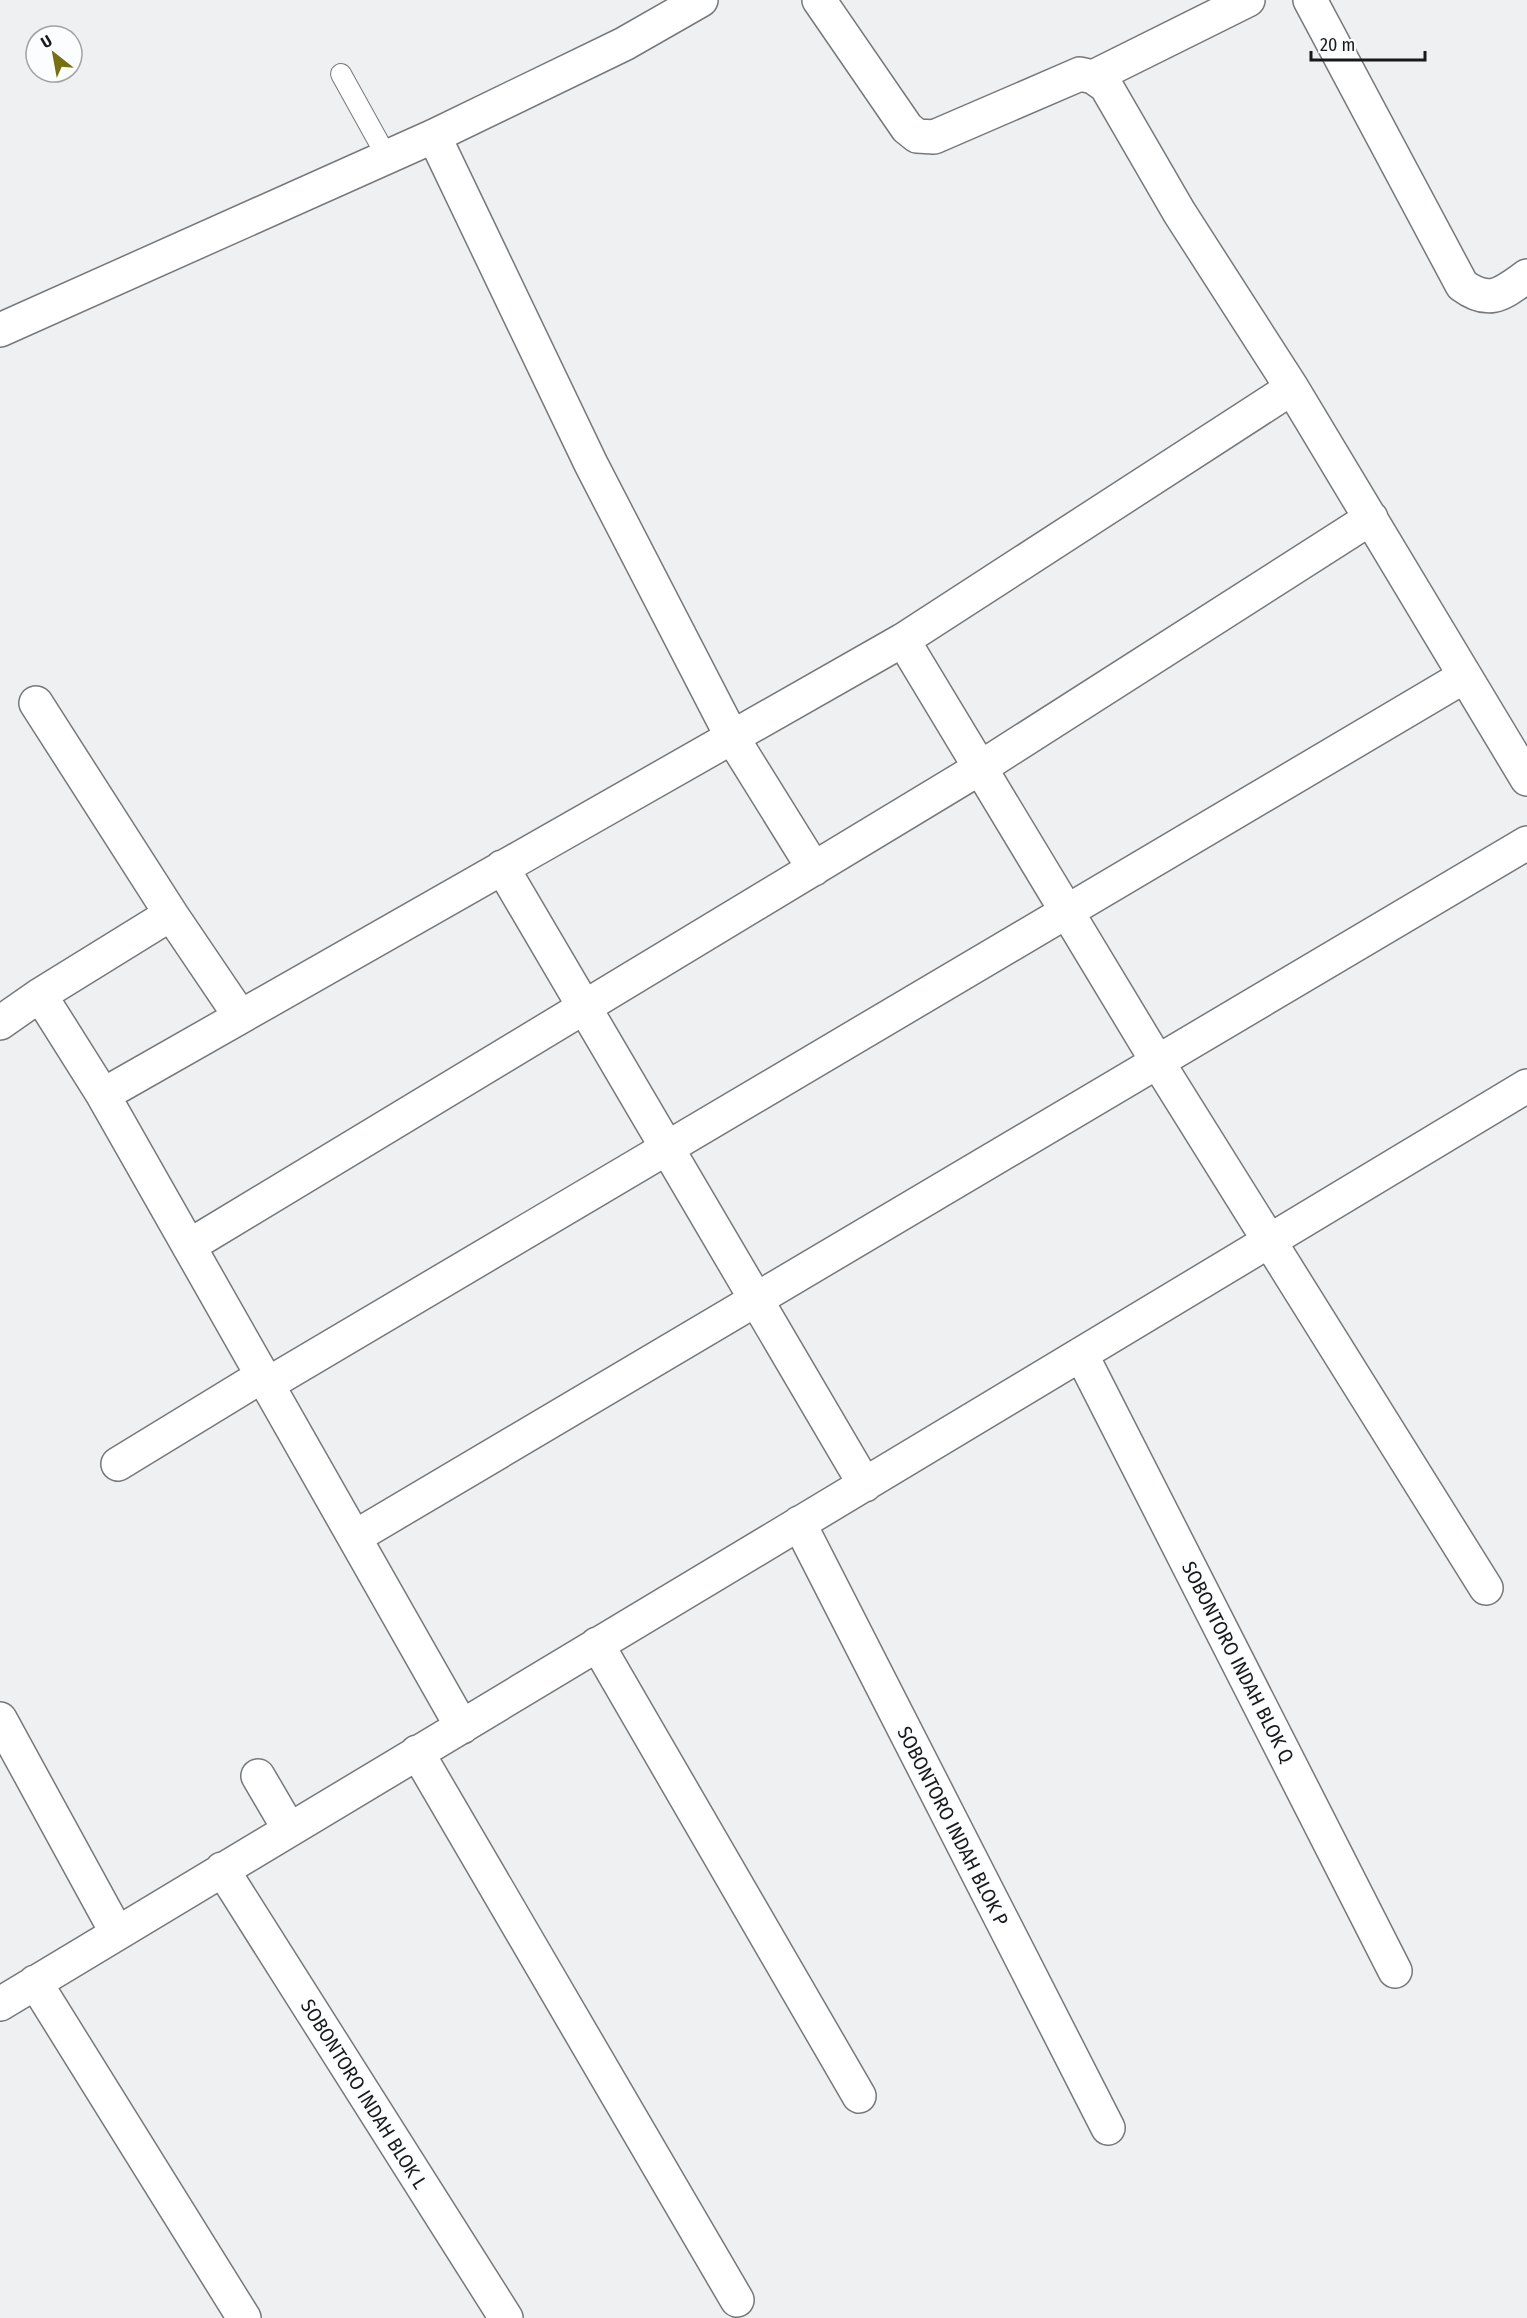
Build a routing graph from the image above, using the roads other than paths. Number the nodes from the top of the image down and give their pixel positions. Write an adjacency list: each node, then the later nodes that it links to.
1 (701, 0): 7 (street)
2 (819, 0): 6 (street)
3 (1248, 0): 6 (street)
4 (1310, 0): 9 (street)
5 (341, 74): 8 (lane)
6 (1093, 77): 11 (street)
7 (434, 136): 8 (street); 16 (street)
8 (387, 158): 10 (street)
9 (1527, 276)
10 (0, 330)
11 (1292, 388): 12 (street); 13 (street)
12 (1371, 518): 14 (street); 17 (street)
13 (903, 640): 16 (street); 17 (street)
14 (1465, 676): 18 (street); 22 (street)
15 (36, 703): 23 (street)
16 (732, 737): 20 (street); 21 (street)
17 (981, 768): 21 (street); 22 (street)
18 (1527, 779)
19 (1527, 843): 28 (street)
20 (502, 867): 25 (street); 26 (street)
21 (814, 869): 25 (street)
22 (1067, 911): 28 (street); 31 (street)
23 (171, 914): 24 (street); 26 (street)
24 (40, 995): 27 (street); 30 (street)
25 (585, 1008): 31 (street); 33 (street)
26 (240, 1016): 30 (street)
27 (0, 1023)
28 (1157, 1060): 32 (street); 34 (street)
29 (1527, 1086): 32 (street)
30 (103, 1095): 33 (street)
31 (667, 1148): 34 (street); 36 (street)
32 (1271, 1240): 35 (street); 41 (street)
33 (189, 1246): 36 (street)
34 (756, 1299): 38 (street); 40 (street)
35 (1081, 1354): 38 (street); 50 (street, SOBONTORO INDAH BLOK Q)
36 (265, 1380): 37 (street); 40 (street)
37 (118, 1464)
38 (865, 1485): 39 (street)
39 (799, 1523): 42 (street); 54 (street, SOBONTORO INDAH BLOK P)
40 (355, 1537): 44 (street)
41 (1486, 1588)
42 (597, 1644): 44 (street); 53 (street)
43 (0, 1719): 49 (street)
44 (462, 1727): 45 (street)
45 (417, 1752): 47 (street); 55 (street)
46 (258, 1776): 47 (street)
47 (289, 1829): 48 (street)
48 (222, 1869): 49 (street); 57 (street, SOBONTORO INDAH BLOK L)
49 (117, 1932): 51 (street)
50 (1395, 1971)
51 (35, 1982): 52 (street); 56 (street)
52 (0, 2004)
53 (859, 2096)
54 (1108, 2128)
55 (737, 2300)
56 (244, 2318)
57 (506, 2318)

